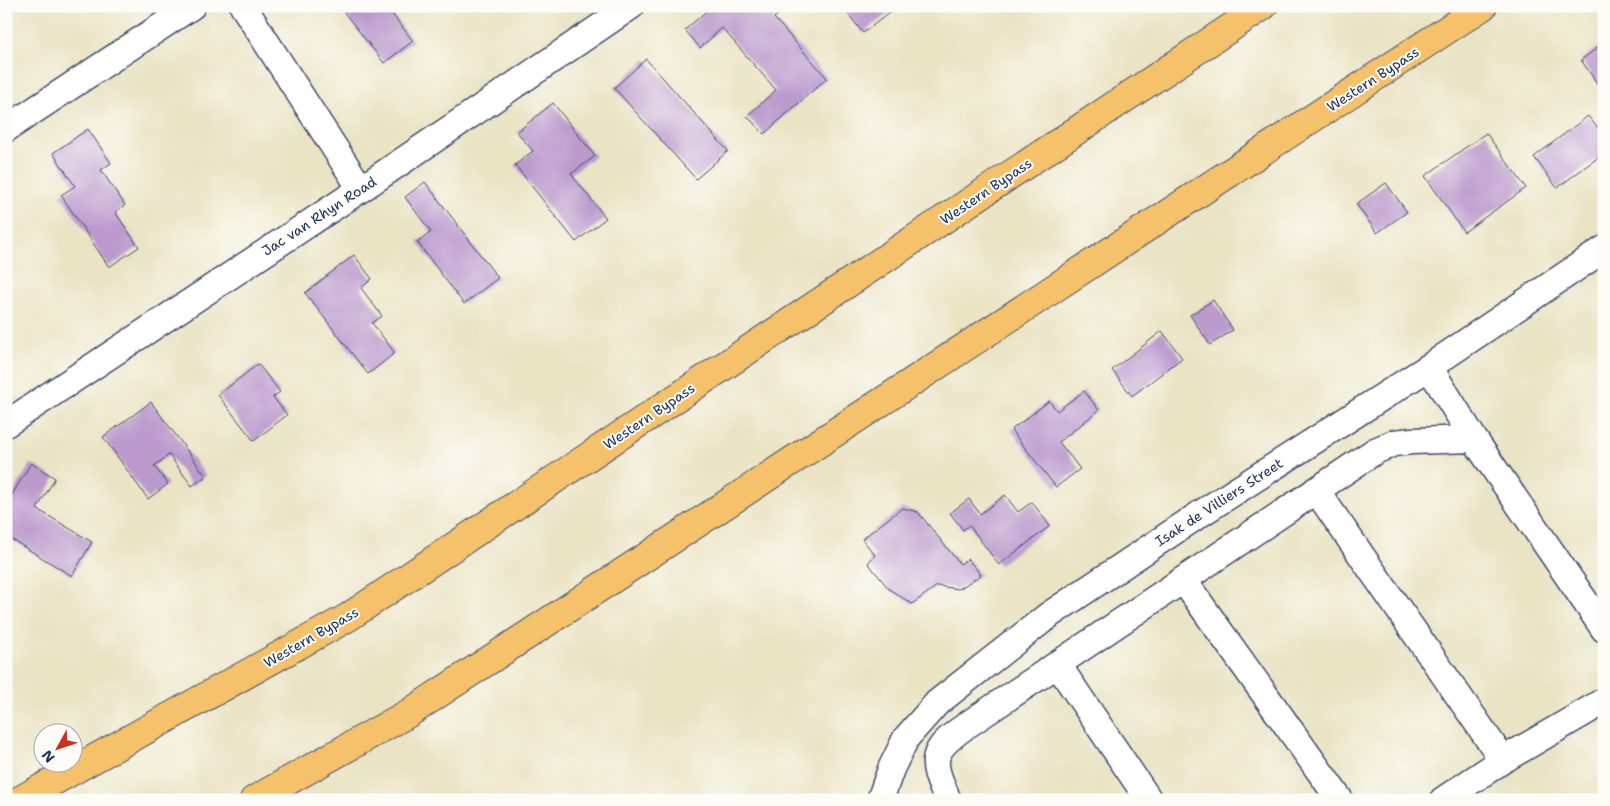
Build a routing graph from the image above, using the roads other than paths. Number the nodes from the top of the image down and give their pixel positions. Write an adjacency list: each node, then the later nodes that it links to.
1 (192, 6): 6 (street)
2 (243, 6): 7 (street)
3 (631, 6): 7 (street, Jac van Rhyn Road)
4 (1263, 6): 18 (highway, Western Bypass)
5 (1483, 6): 19 (highway, Western Bypass)
6 (6, 129)
7 (361, 189): 10 (street, Jac van Rhyn Road)
8 (1604, 249): 9 (street, Isak de Villiers Street)
9 (1429, 367): 11 (street); 20 (street, Isak de Villiers Street)
10 (6, 424)
11 (1474, 439): 12 (street); 14 (street)
12 (1316, 490): 13 (street); 17 (street)
13 (1184, 581): 15 (street); 23 (street)
14 (1604, 629)
15 (1058, 665): 21 (street); 22 (street)
16 (1604, 700): 17 (street)
17 (1504, 760): 24 (street)
18 (20, 800)
19 (254, 800)
20 (880, 800)
21 (948, 800)
22 (1149, 800)
23 (1340, 800)
24 (1443, 800)

